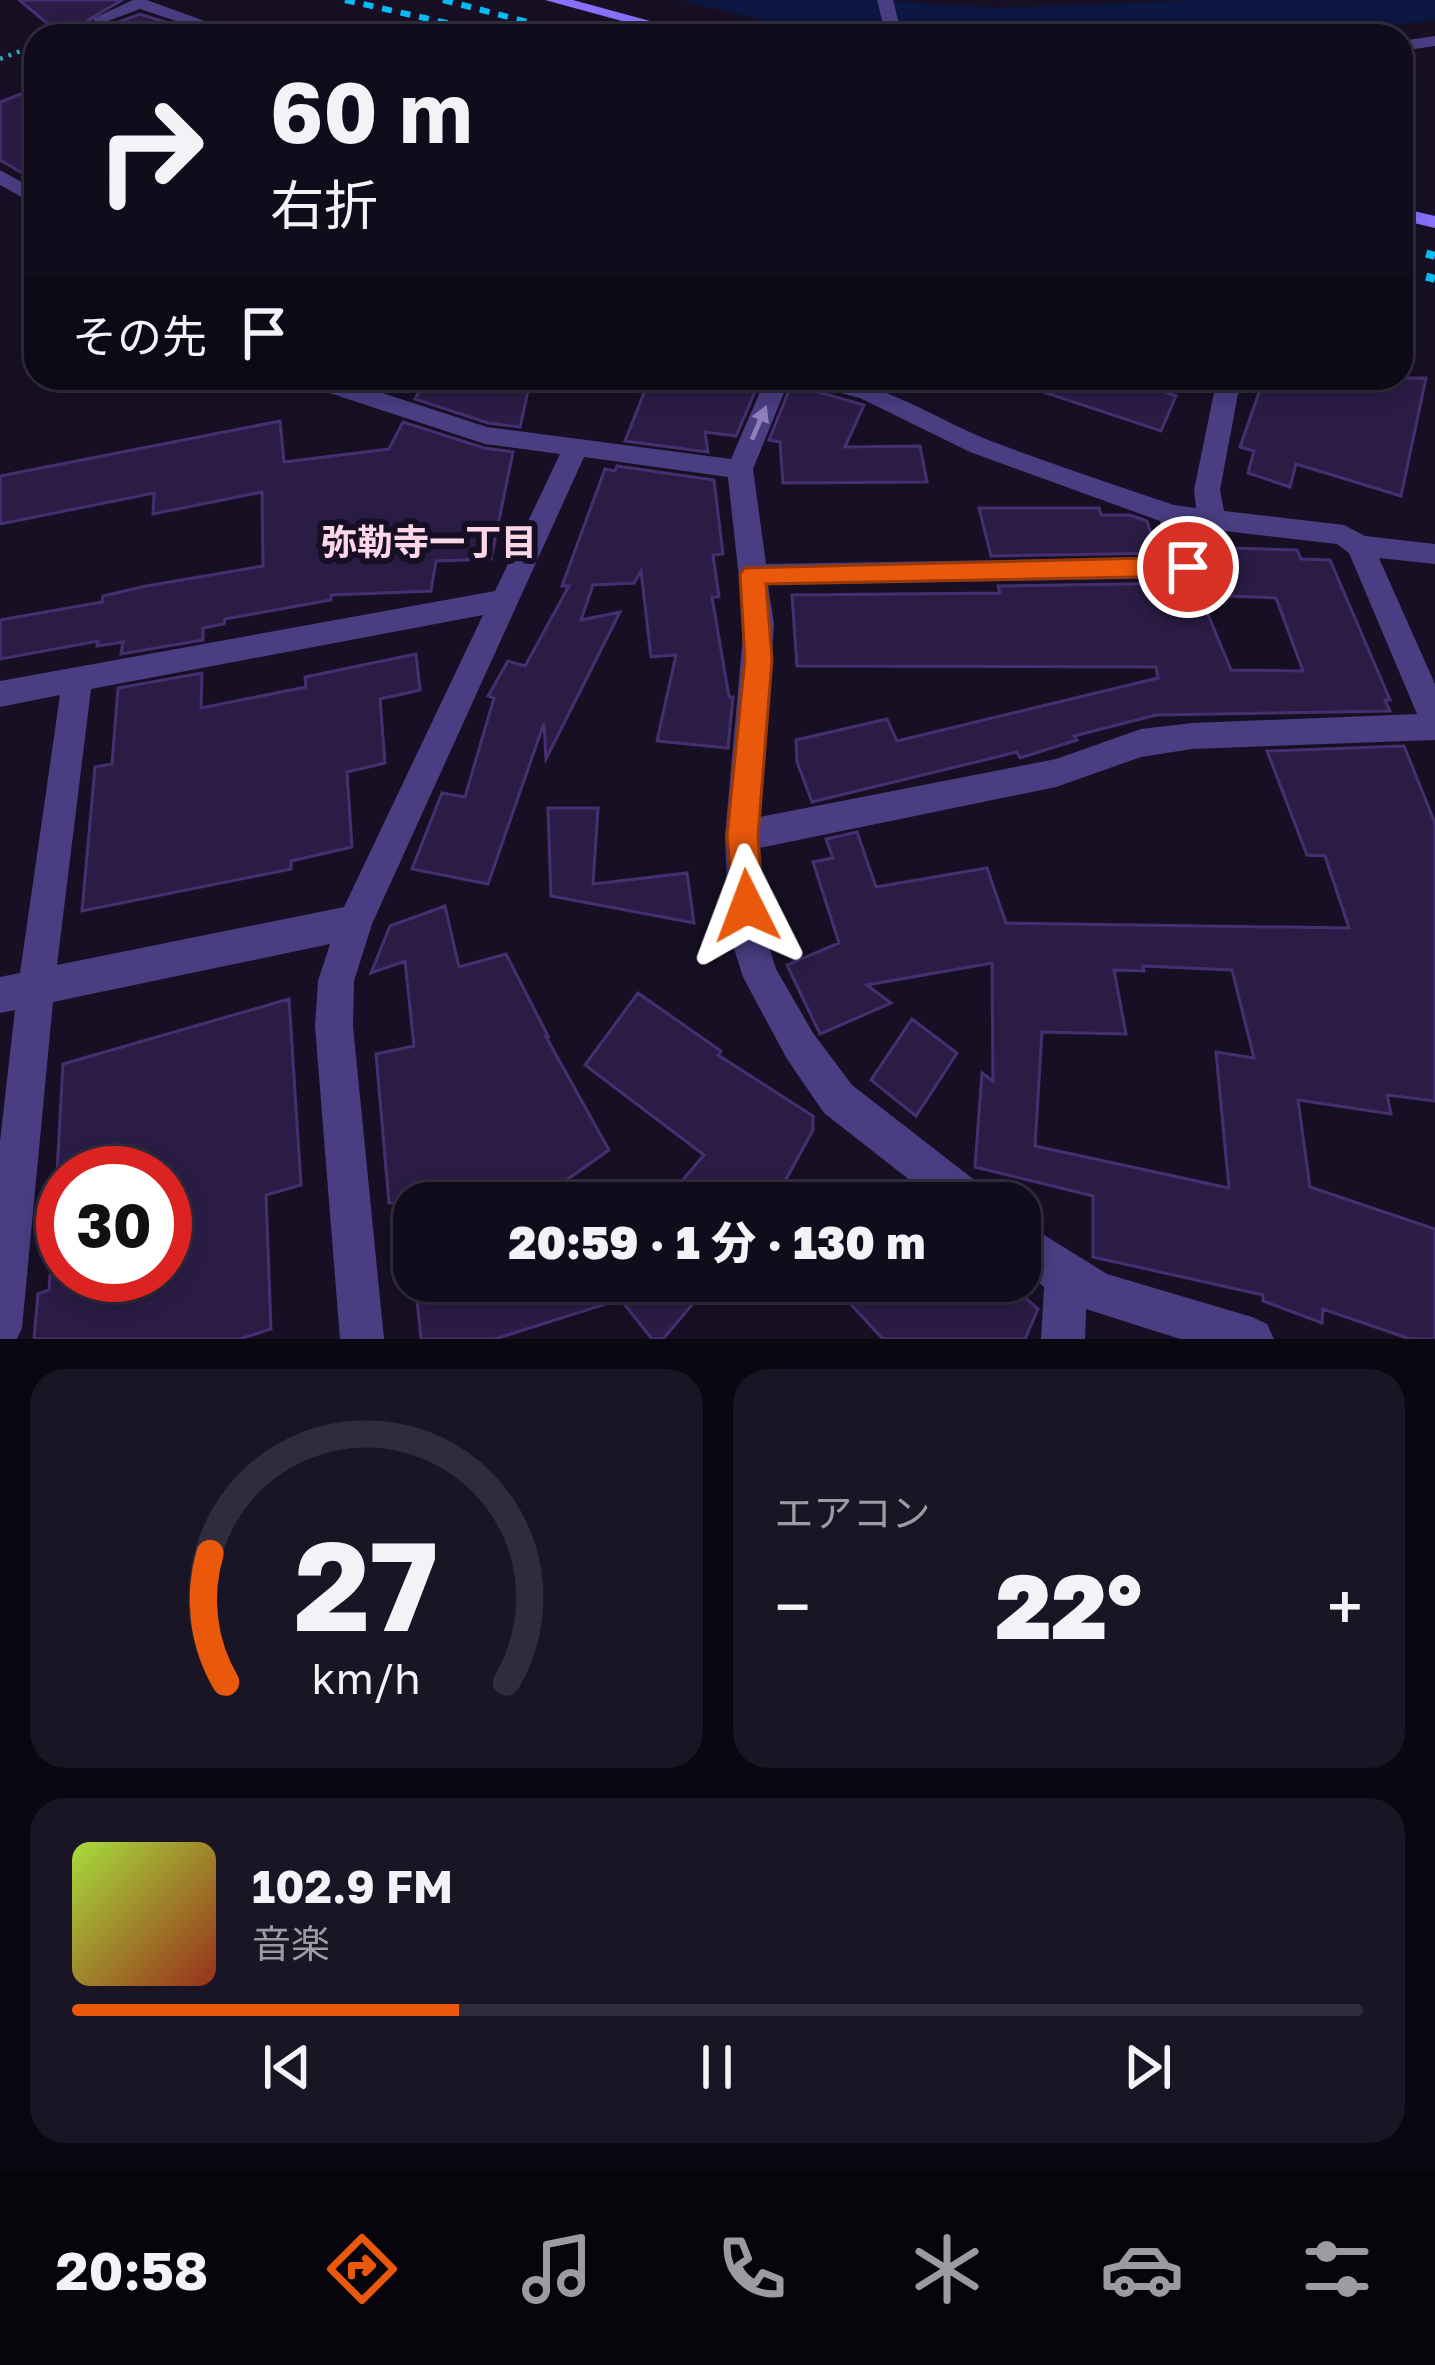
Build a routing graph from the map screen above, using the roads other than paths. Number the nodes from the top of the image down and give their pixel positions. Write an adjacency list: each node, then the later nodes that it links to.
1 (90, 0): 3 (street)
2 (553, 0): 6 (street)
3 (100, 19): 4 (street); 5 (street)
4 (103, 24)
5 (201, 24)
6 (649, 24)
7 (346, 390): 11 (street)
8 (773, 390): 12 (street, one-way to 8)
9 (860, 390): 13 (street)
10 (1227, 390): 14 (street)
11 (575, 448): 12 (street); 18 (street)
12 (740, 469): 17 (street)
13 (1172, 515): 14 (street); 17 (street)
14 (1210, 517): 15 (street)
15 (1359, 546): 16 (street); 21 (street)
16 (1435, 554)
17 (753, 575): 22 (street)
18 (500, 601): 19 (street); 23 (street)
19 (77, 681): 20 (street); 24 (street)
20 (0, 694)
21 (1435, 724): 22 (street)
22 (742, 836): 25 (street)
23 (355, 922): 24 (street); 29 (street)
24 (18, 992): 28 (street)
25 (945, 1182)
26 (1041, 1257): 27 (street)
27 (1066, 1277): 30 (street); 31 (street)
28 (0, 1328)
29 (362, 1339)
30 (1064, 1339)
31 (1252, 1339)

